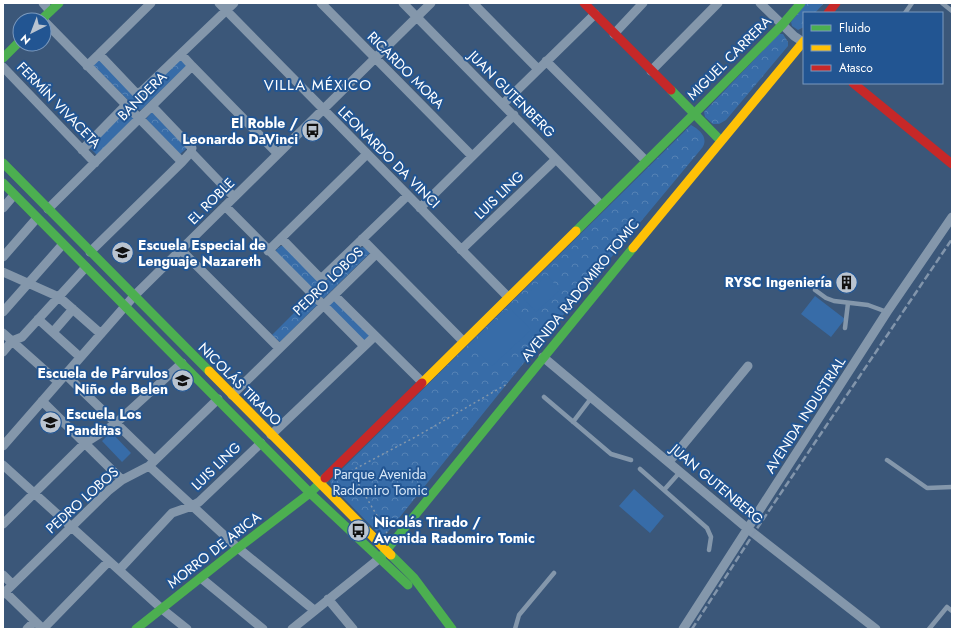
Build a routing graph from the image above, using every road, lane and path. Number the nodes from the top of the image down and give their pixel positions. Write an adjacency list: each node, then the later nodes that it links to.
1 (42, 3): 18 (street)
2 (59, 3): 18 (main road)
3 (150, 3): 31 (street)
4 (219, 3): 19 (street, LEONARDO DA VINCI)
5 (234, 3): 19 (street)
6 (321, 3): 34 (street, RICARDO MORA)
7 (403, 3): 24 (street, JUAN GUTENBERG)
8 (431, 3): 24 (street, EL ROBLE)
9 (472, 3): 39 (street)
10 (584, 3): 23 (main road)
11 (643, 3): 27 (street)
12 (718, 3): 40 (street)
13 (760, 3): 25 (street)
14 (800, 3): 25 (main road, MIGUEL CARRERA)
15 (836, 3): 21 (main road)
16 (912, 3): 22 (lane)
17 (942, 3): 20 (lane)
18 (50, 11)
19 (226, 11): 32 (street); 45 (street, LEONARDO DA VINCI)
20 (952, 11)
21 (829, 12)
22 (905, 12)
23 (595, 14): 27 (main road); 35 (street)
24 (417, 17): 34 (street, EL ROBLE); 42 (street, JUAN GUTENBERG)
25 (782, 25): 28 (street); 46 (main road, MIGUEL CARRERA)
26 (52, 29): 36 (street)
27 (614, 34): 40 (main road)
28 (803, 41)
29 (803, 43): 49 (main road, AVENIDA RADOMIRO TOMIC)
30 (12, 49): 33 (main road)
31 (99, 54): 32 (street); 36 (street)
32 (181, 54): 37 (street)
33 (3, 58)
34 (375, 58): 45 (street, EL ROBLE); 54 (street, RICARDO MORA)
35 (546, 61): 39 (street); 56 (street)
36 (87, 66): 43 (street)
37 (192, 66): 44 (street, BANDERA); 52 (street)
38 (3, 67): 50 (street, FERMÍN VIVACETA)
39 (538, 69): 42 (street)
40 (651, 71): 46 (main road)
41 (854, 84): 60 (main road)
42 (503, 104): 47 (street, JUAN GUTENBERG)
43 (126, 105): 48 (street); 50 (street)
44 (152, 106): 48 (street, BANDERA); 51 (street)
45 (323, 110): 52 (street, EL ROBLE); 53 (street, LEONARDO DA VINCI)
46 (694, 114): 49 (main road); 56 (main road)
47 (514, 115): 54 (street); 55 (street, JUAN GUTENBERG)
48 (139, 118): 57 (street); 59 (street, BANDERA)
49 (721, 141): 107 (main road, AVENIDA RADOMIRO TOMIC)
50 (82, 150): 59 (street, FERMÍN VIVACETA)
51 (191, 152): 57 (street); 64 (street)
52 (278, 154): 64 (street, EL ROBLE)
53 (367, 154): 63 (street, LEONARDO DA VINCI); 72 (street)
54 (472, 156): 68 (street)
55 (556, 159): 65 (street, JUAN GUTENBERG); 77 (street, LUIS LING)
56 (646, 161): 65 (main road)
57 (182, 162): 78 (street)
58 (3, 163): 69 (main road, NICOLÁS TIRADO)
59 (95, 163): 69 (street, BANDERA)
60 (952, 164)
61 (3, 183): 62 (main road, NICOLÁS TIRADO)
62 (14, 195): 67 (street); 71 (main road, NICOLÁS TIRADO)
63 (407, 196): 68 (street, LEONARDO DA VINCI); 73 (street, PEDRO LOBOS)
64 (234, 197): 66 (street, EL ROBLE)
65 (601, 205): 88 (main road)
66 (225, 206): 75 (street, EL ROBLE); 76 (street)
67 (3, 208)
68 (420, 208): 77 (street, LEONARDO DA VINCI)
69 (48, 209): 78 (main road, NICOLÁS TIRADO)
70 (952, 217): 94 (street, AVENIDA INDUSTRIAL)
71 (38, 218): 74 (main road, NICOLÁS TIRADO); 80 (street)
72 (281, 238): 73 (street, PEDRO LOBOS); 76 (street)
73 (362, 240): 79 (street)
74 (63, 244): 81 (main road, NICOLÁS TIRADO); 83 (street)
75 (181, 250): 87 (street, EL ROBLE); 104 (street)
76 (268, 250): 90 (street)
77 (461, 250): 88 (street, LEONARDO DA VINCI)
78 (90, 252): 87 (main road, NICOLÁS TIRADO)
79 (376, 254): 85 (street, PEDRO LOBOS); 102 (street)
80 (3, 257)
81 (86, 267): 86 (street); 91 (main road, NICOLÁS TIRADO)
82 (3, 272): 83 (street)
83 (29, 283): 86 (street); 93 (street)
84 (815, 290): 89 (lane)
85 (334, 295): 90 (street, PEDRO LOBOS); 100 (street)
86 (59, 296): 92 (street); 95 (street)
87 (134, 296): 91 (street, EL ROBLE); 114 (main road, NICOLÁS TIRADO)
88 (508, 297): 102 (main road)
89 (848, 303): 94 (lane); 96 (lane)
90 (323, 305): 103 (street); 104 (street, PEDRO LOBOS)
91 (125, 306): 99 (street, EL ROBLE); 108 (main road, NICOLÁS TIRADO)
92 (73, 309): 97 (street); 99 (street)
93 (3, 312)
94 (886, 312): 141 (street, AVENIDA INDUSTRIAL)
95 (38, 319): 97 (street); 101 (street)
96 (845, 328)
97 (53, 332): 106 (street)
98 (3, 333): 101 (street)
99 (101, 334): 106 (street, EL ROBLE)
100 (375, 336): 103 (street); 113 (street)
101 (12, 341): 105 (street); 112 (street)
102 (463, 341): 113 (main road)
103 (364, 346): 121 (street)
104 (279, 348): 114 (street, PEDRO LOBOS)
105 (3, 352)
106 (80, 357): 110 (street, EL ROBLE)
107 (543, 357): 116 (street, JUAN GUTENBERG); 142 (main road, AVENIDA RADOMIRO TOMIC)
108 (182, 363): 117 (main road, NICOLÁS TIRADO); 120 (street)
109 (748, 366): 127 (street)
110 (65, 374): 112 (street, EL ROBLE); 120 (street)
111 (511, 381): 142 (path)
112 (58, 382): 118 (street, EL ROBLE)
113 (422, 382): 133 (main road)
114 (232, 395): 121 (main road, NICOLÁS TIRADO)
115 (544, 397): 119 (lane)
116 (592, 398): 119 (lane); 127 (street, JUAN GUTENBERG)
117 (218, 399): 123 (main road, NICOLÁS TIRADO); 128 (street, PEDRO LOBOS)
118 (42, 401): 122 (street); 124 (street, EL ROBLE)
119 (573, 422): 125 (lane)
120 (115, 424): 122 (street); 128 (street)
121 (271, 435): 133 (main road, NICOLÁS TIRADO)
122 (85, 443): 132 (street); 137 (street)
123 (261, 443): 136 (main road, NICOLÁS TIRADO); 138 (street, LUIS LING)
124 (3, 446)
125 (631, 460)
126 (887, 460): 134 (lane)
127 (669, 462): 131 (street, JUAN GUTENBERG)
128 (151, 463): 132 (street, PEDRO LOBOS); 138 (street)
129 (3, 465): 137 (street)
130 (640, 468): 135 (lane)
131 (680, 472): 135 (lane); 141 (street, JUAN GUTENBERG)
132 (122, 480): 140 (street, PEDRO LOBOS)
133 (319, 484): 136 (main road); 144 (main road, NICOLÁS TIRADO)
134 (952, 487)
135 (664, 490): 145 (lane)
136 (310, 492): 143 (main road, MORRO DE ARICA); 146 (main road, NICOLÁS TIRADO)
137 (34, 493): 139 (street); 140 (street)
138 (192, 506): 143 (street); 148 (street, LUIS LING)
139 (3, 524)
140 (71, 527): 147 (street); 152 (street, PEDRO LOBOS)
141 (748, 529): 169 (street, AVENIDA INDUSTRIAL); 170 (street, JUAN GUTENBERG)
142 (392, 542): 144 (main road, AVENIDA RADOMIRO TOMIC)
143 (238, 548): 151 (main road, MORRO DE ARICA); 156 (street)
144 (386, 550): 146 (main road, AVENIDA RADOMIRO TOMIC); 167 (main road, NICOLÁS TIRADO)
145 (709, 550)
146 (380, 558): 154 (street); 166 (main road, NICOLÁS TIRADO)
147 (109, 561): 148 (street); 160 (street)
148 (119, 570): 155 (street)
149 (554, 573): 168 (lane)
150 (3, 575): 152 (street)
151 (200, 578): 155 (main road, MORRO DE ARICA); 163 (street)
152 (12, 584): 153 (street, PEDRO LOBOS)
153 (4, 593): 158 (street)
154 (328, 599): 156 (street); 165 (street)
155 (162, 609): 161 (main road, MORRO DE ARICA); 162 (street)
156 (314, 610): 164 (street)
157 (952, 611): 171 (lane)
158 (35, 621): 159 (street); 160 (street)
159 (27, 629)
160 (43, 629)
161 (136, 629)
162 (187, 629)
163 (263, 629)
164 (292, 629)
165 (353, 629)
166 (441, 629)
167 (452, 629)
168 (514, 629)
169 (683, 629)
170 (876, 629)
171 (929, 629)

